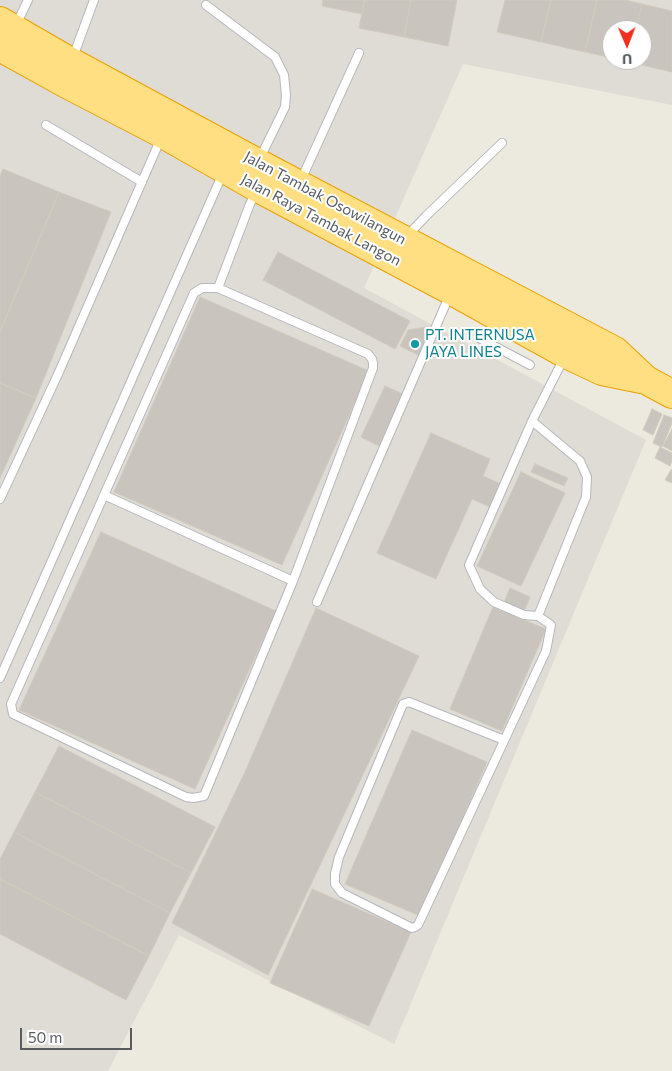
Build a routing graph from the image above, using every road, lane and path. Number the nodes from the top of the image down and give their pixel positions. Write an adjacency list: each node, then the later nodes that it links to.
1 (28, 0): 4 (lane)
2 (94, 0): 6 (lane)
3 (206, 5): 10 (lane)
4 (6, 37): 6 (highway, Jalan Tambak Osowilangun)
5 (359, 53): 12 (lane)
6 (67, 72): 8 (highway, Jalan Raya Tambak Langon); 10 (highway, Jalan Tambak Osowilangun)
7 (46, 125): 11 (lane)
8 (163, 134): 10 (highway, Jalan Raya Tambak Langon); 11 (lane)
9 (502, 143): 13 (lane)
10 (254, 174): 12 (highway, Jalan Tambak Osowilangun); 14 (highway, Jalan Raya Tambak Langon); 15 (lane); 26 (lane)
11 (142, 182): 22 (lane)
12 (299, 184): 13 (highway, Jalan Tambak Osowilangun)
13 (404, 240): 14 (highway, Jalan Tambak Osowilangun)
14 (457, 280): 17 (highway, Jalan Tambak Osowilangun); 24 (lane)
15 (218, 288): 21 (lane); 23 (lane)
16 (479, 338): 18 (lane)
17 (572, 343): 19 (highway, Jalan Tambak Osowilangun); 20 (lane)
18 (530, 365)
19 (672, 394)
20 (532, 421): 25 (lane); 25 (lane)
21 (104, 495): 23 (lane); 23 (lane)
22 (0, 499)
23 (293, 581)
24 (317, 602)
25 (538, 616): 27 (lane)
26 (0, 678)
27 (504, 740): 27 (lane)

